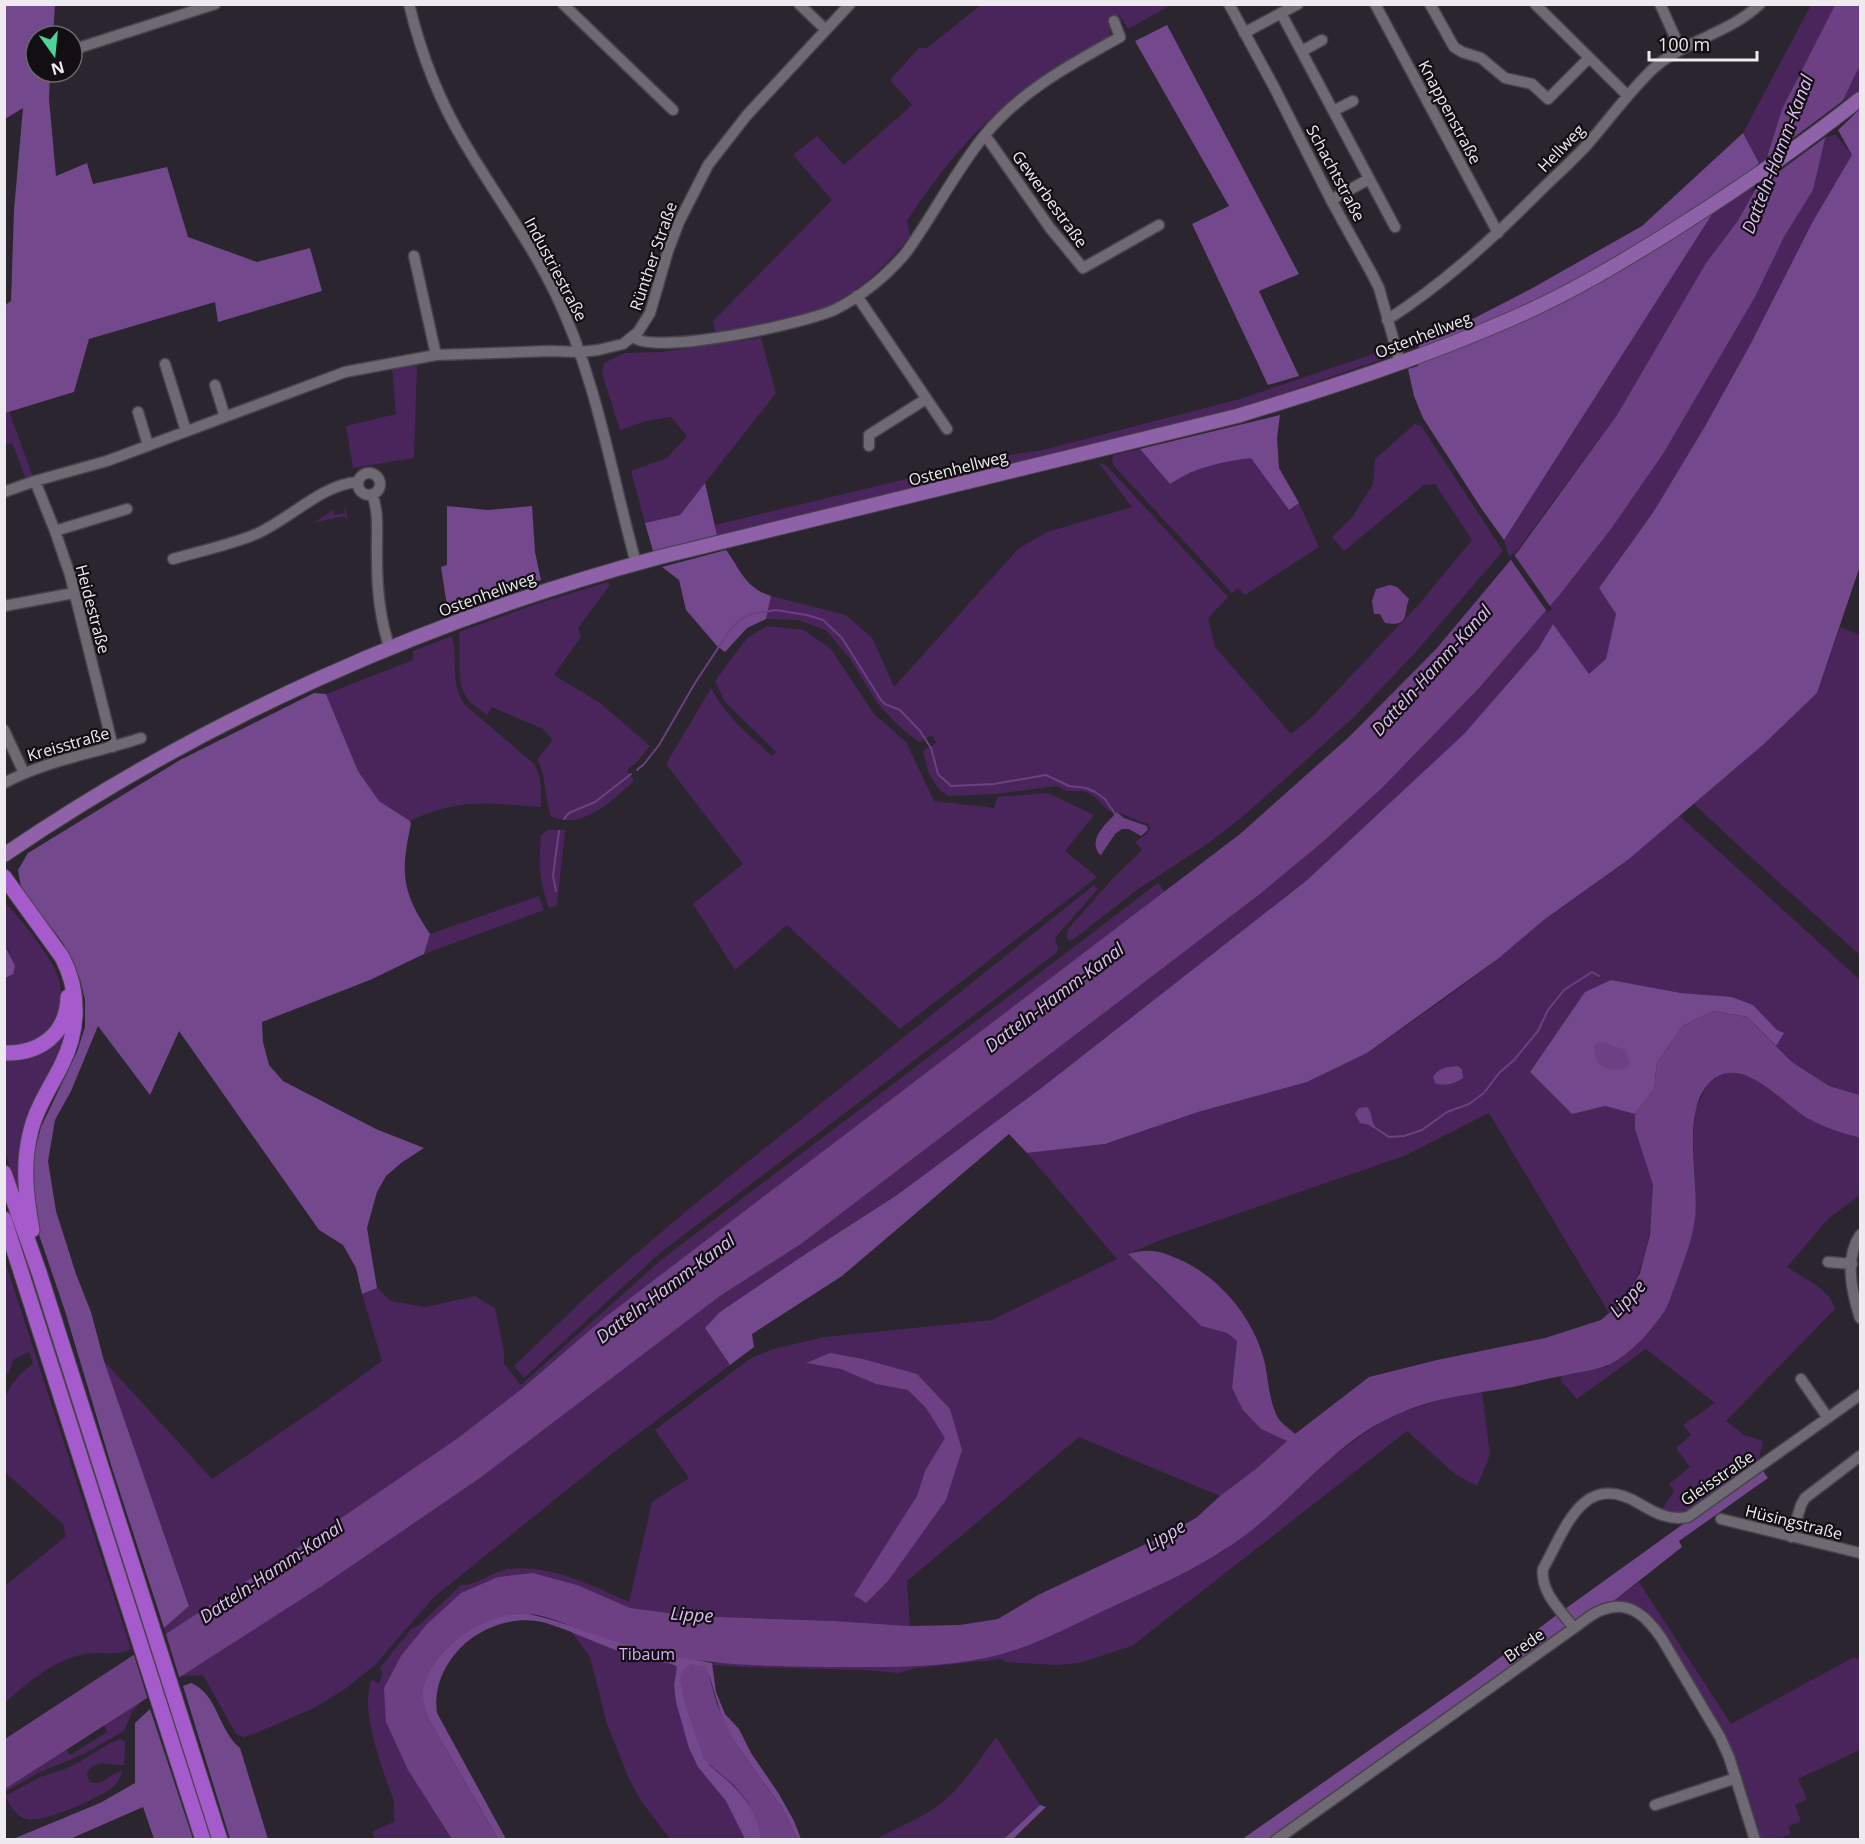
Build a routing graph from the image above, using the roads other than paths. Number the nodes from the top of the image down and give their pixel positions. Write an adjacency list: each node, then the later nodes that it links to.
1 (215, 4): 18 (street)
2 (409, 4): 37 (street, Industriestraße)
3 (563, 4): 25 (street)
4 (799, 4): 15 (street)
5 (850, 4): 15 (street, Rünther Straße)
6 (1228, 4): 16 (street, Schachtstraße)
7 (1298, 4): 13 (street)
8 (1375, 4): 32 (street, Knappenstraße)
9 (1430, 4): 21 (street)
10 (1535, 4): 21 (street)
11 (1660, 4): 19 (street)
12 (1760, 4): 19 (street, Hellweg)
13 (1281, 13): 16 (street); 20 (street)
14 (1114, 21): 27 (street)
15 (826, 30): 36 (street, Rünther Straße)
16 (1244, 33): 29 (street, Schachtstraße)
17 (1322, 40): 20 (street)
18 (84, 47)
19 (1680, 48): 22 (street, Hellweg)
20 (1302, 51): 26 (street)
21 (1589, 58): 22 (street)
22 (1628, 96): 32 (street, Hellweg)
23 (1860, 99): 39 (main road, Ostenhellweg)
24 (1353, 101): 26 (street)
25 (673, 110)
26 (1333, 111): 28 (street)
27 (984, 136): 30 (street, Gewerbestraße); 34 (street)
28 (1369, 179): 29 (street); 31 (street)
29 (1331, 200): 35 (street, Schachtstraße)
30 (1159, 225)
31 (1395, 227)
32 (1498, 233): 35 (street, Hellweg)
33 (414, 256): 38 (street)
34 (857, 296): 36 (street); 42 (street)
35 (1387, 320): 39 (street, Schachtstraße)
36 (633, 337): 37 (street)
37 (580, 351): 38 (street); 56 (street, Industriestraße)
38 (436, 355): 44 (street)
39 (1400, 363): 56 (main road, Ostenhellweg)
40 (165, 364): 46 (street)
41 (215, 385): 44 (street)
42 (926, 399): 45 (street); 48 (street)
43 (138, 412): 47 (street)
44 (225, 417): 46 (street)
45 (947, 429)
46 (186, 431): 47 (street)
47 (148, 445): 49 (street)
48 (869, 446)
49 (35, 481): 51 (street); 54 (street, Heidestraße)
50 (358, 482): 52 (street); 52 (street); 55 (street)
51 (4, 492)
52 (372, 494): 59 (street)
53 (127, 509): 54 (street)
54 (55, 531): 57 (street, Heidestraße)
55 (173, 559)
56 (636, 564): 59 (main road, Ostenhellweg)
57 (74, 593): 58 (street); 62 (street, Heidestraße)
58 (4, 606)
59 (390, 649): 65 (main road, Ostenhellweg)
60 (4, 730): 63 (street)
61 (141, 738): 62 (street, Kreisstraße)
62 (113, 747): 63 (street, Kreisstraße)
63 (24, 773): 64 (street, Kreisstraße)
64 (4, 783)
65 (4, 855)
66 (4, 877): 74 (highway)
67 (4, 895): 68 (highway)
68 (4, 1053)
69 (4, 1173): 74 (highway)
70 (4, 1219): 86 (highway)
71 (1860, 1235): 73 (street)
72 (1828, 1262): 73 (street)
73 (1852, 1264): 75 (street)
74 (39, 1272): 87 (highway)
75 (1860, 1318)
76 (1801, 1379): 78 (street)
77 (1860, 1395): 78 (street, Gleisstraße)
78 (1828, 1418): 83 (street, Gleisstraße)
79 (1860, 1456): 81 (street)
80 (1721, 1519): 81 (street, Hüsingstraße)
81 (1791, 1537): 82 (street, Hüsingstraße)
82 (1860, 1553)
83 (1574, 1628): 84 (street, Brede); 88 (street, Brede)
84 (1736, 1778): 85 (street); 89 (street, Brede)
85 (1655, 1804)
86 (203, 1839)
87 (220, 1839)
88 (1276, 1839)
89 (1755, 1839)

